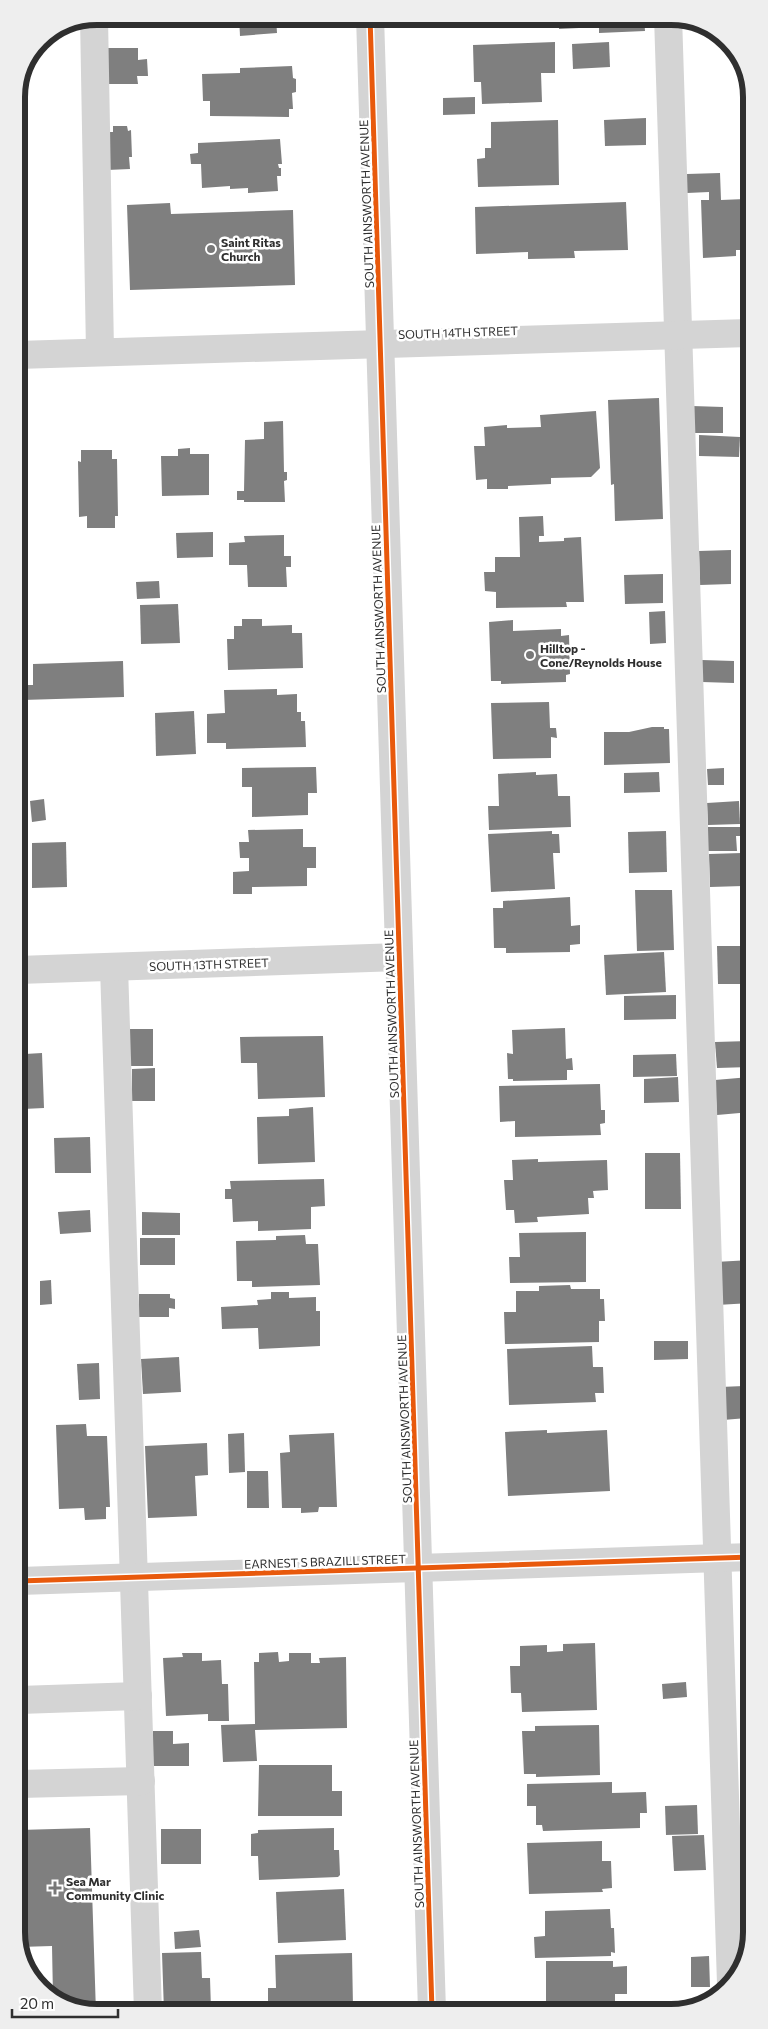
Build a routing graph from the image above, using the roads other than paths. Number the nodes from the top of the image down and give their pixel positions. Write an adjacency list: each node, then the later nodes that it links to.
1 (94, 25): 7 (street)
2 (370, 25): 6 (street, SOUTH AINSWORTH AVENUE)
3 (668, 25): 5 (street)
4 (743, 333): 5 (street, SOUTH 14TH STREET)
5 (680, 335): 6 (street, SOUTH 14TH STREET); 13 (street)
6 (380, 344): 7 (street, SOUTH 14TH STREET); 9 (street, SOUTH AINSWORTH AVENUE)
7 (100, 351): 8 (street, SOUTH 14TH STREET)
8 (25, 355)
9 (400, 957): 10 (street, SOUTH 13TH STREET); 14 (street, SOUTH AINSWORTH AVENUE)
10 (114, 967): 11 (street, SOUTH 13TH STREET); 15 (street)
11 (25, 970)
12 (743, 1557): 13 (street, EARNEST S BRAZILL STREET)
13 (717, 1558): 14 (street, EARNEST S BRAZILL STREET); 21 (street)
14 (418, 1568): 15 (street, EARNEST S BRAZILL STREET); 23 (street, SOUTH AINSWORTH AVENUE)
15 (134, 1577): 16 (street, EARNEST S BRAZILL STREET); 17 (street)
16 (25, 1581)
17 (138, 1696): 18 (street); 19 (street)
18 (25, 1700)
19 (140, 1781): 20 (street); 22 (street)
20 (25, 1784)
21 (731, 1972)
22 (148, 2004)
23 (432, 2004)

